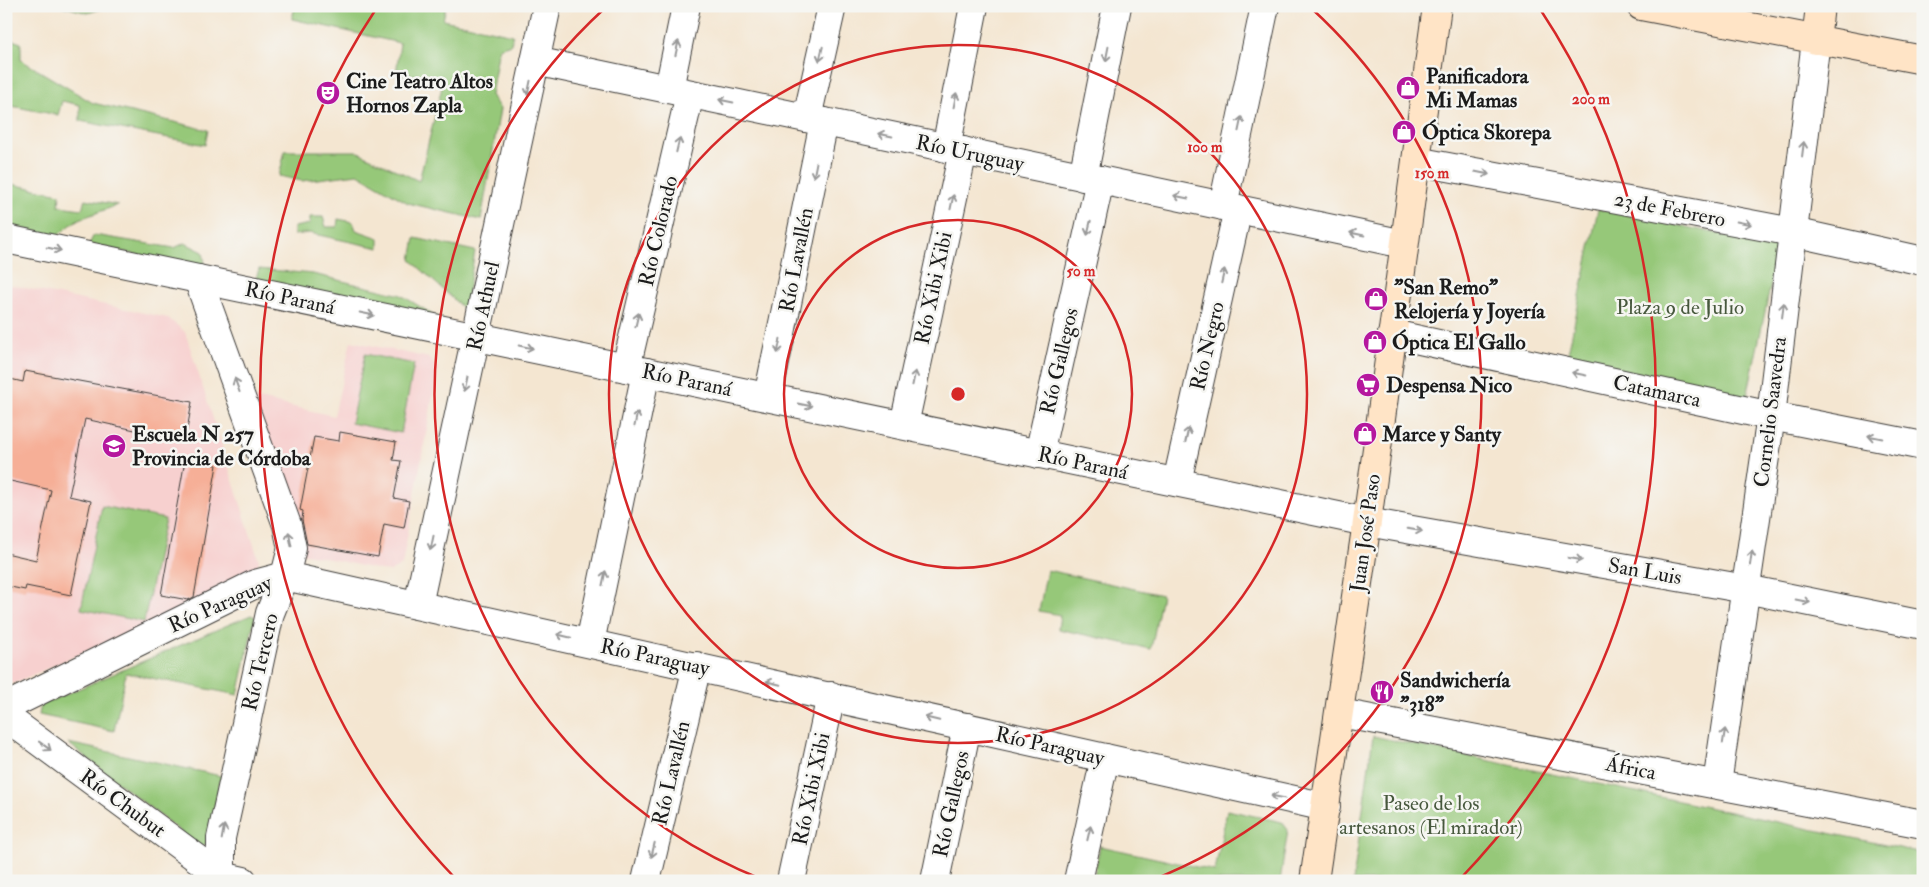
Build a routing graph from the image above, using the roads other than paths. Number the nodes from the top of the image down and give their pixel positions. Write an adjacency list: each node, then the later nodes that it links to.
1 (547, 6): 12 (street, Río Athuel)
2 (686, 6): 13 (street, Río Colorado, one-way to 2)
3 (832, 6): 14 (street, Río Lavallén, one-way to 14)
4 (974, 6): 15 (street, Río Xibi Xibi, one-way to 4)
5 (1117, 6): 17 (street, Río Gallegos, one-way to 17)
6 (1265, 6): 18 (street, Río Negro, one-way to 6)
7 (1437, 6): 16 (main road, Juan José Paso)
8 (1640, 6): 10 (main road)
9 (1820, 6): 10 (main road)
10 (1816, 40): 11 (main road); 19 (street, Cornelio Saavedra, one-way to 10)
11 (1923, 60)
12 (535, 61): 13 (street, Río Uruguay); 25 (street, Río Athuel, one-way to 25)
13 (679, 92): 14 (street, Río Uruguay, one-way to 13); 26 (street, Río Colorado, one-way to 13)
14 (816, 120): 15 (street, Río Uruguay, one-way to 14); 27 (street, Río Lavallén, one-way to 27)
15 (954, 150): 17 (street, Río Uruguay); 29 (street, Río Xibi Xibi, one-way to 15)
16 (1416, 161): 19 (street, 23 de Febrero, one-way to 19); 21 (main road, Juan José Paso)
17 (1091, 178): 18 (street, Río Uruguay, one-way to 17); 31 (street, Río Gallegos, one-way to 31)
18 (1230, 208): 21 (street, Río Uruguay, one-way to 18); 32 (street, Río Negro, one-way to 18)
19 (1792, 232): 22 (street, 23 de Febrero); 28 (street, Cornelio Saavedra, one-way to 19)
20 (6, 239): 23 (street, Río Paraná, one-way to 23)
21 (1404, 244): 24 (main road, Juan José Paso)
22 (1923, 262)
23 (198, 279): 25 (street, Río Paraná, one-way to 25); 34 (street, Río Tercero, one-way to 23)
24 (1392, 334): 28 (street, Catamarca, one-way to 24); 33 (main road, Juan José Paso)
25 (476, 337): 26 (street, Río Paraná, one-way to 26); 36 (street, Río Athuel, one-way to 36)
26 (636, 370): 27 (street, Río Paraná); 38 (street, Río Colorado, one-way to 26)
27 (768, 397): 29 (street, Río Paraná, one-way to 29)
28 (1771, 416): 30 (street, Catamarca, one-way to 28); 35 (street, Cornelio Saavedra, one-way to 28)
29 (904, 426): 31 (street, Río Paraná)
30 (1923, 446)
31 (1038, 454): 32 (street, Río Paraná)
32 (1177, 482): 33 (street, Río Paraná)
33 (1367, 522): 35 (street, San Luis, one-way to 35); 42 (main road, Juan José Paso)
34 (285, 576): 36 (street, Río Paraguay); 41 (street, Río Paraguay); 49 (street, Río Tercero, one-way to 34)
35 (1746, 589): 37 (street, San Luis, one-way to 37); 46 (street, Cornelio Saavedra, one-way to 35)
36 (418, 605): 38 (street, Río Paraguay, one-way to 36)
37 (1923, 625)
38 (590, 643): 39 (street, Río Paraguay)
39 (697, 666): 40 (street, Río Paraguay, one-way to 39); 50 (street, Río Lavallén, one-way to 50)
40 (831, 696): 44 (street, Río Paraguay, one-way to 40); 51 (street, Río Xibi Xibi)
41 (6, 707)
42 (1340, 713): 46 (street, África); 47 (main road, Juan José Paso)
43 (6, 717): 49 (street, Río Chubut, one-way to 49)
44 (967, 727): 45 (street, Río Paraguay); 52 (street, Río Gallegos)
45 (1106, 758): 47 (street, Río Paraguay, one-way to 45); 53 (street, one-way to 45)
46 (1717, 784): 48 (street, África)
47 (1326, 807): 54 (main road, Juan José Paso)
48 (1923, 824)
49 (228, 879)
50 (646, 881)
51 (791, 881)
52 (935, 881)
53 (1078, 881)
54 (1314, 881)

